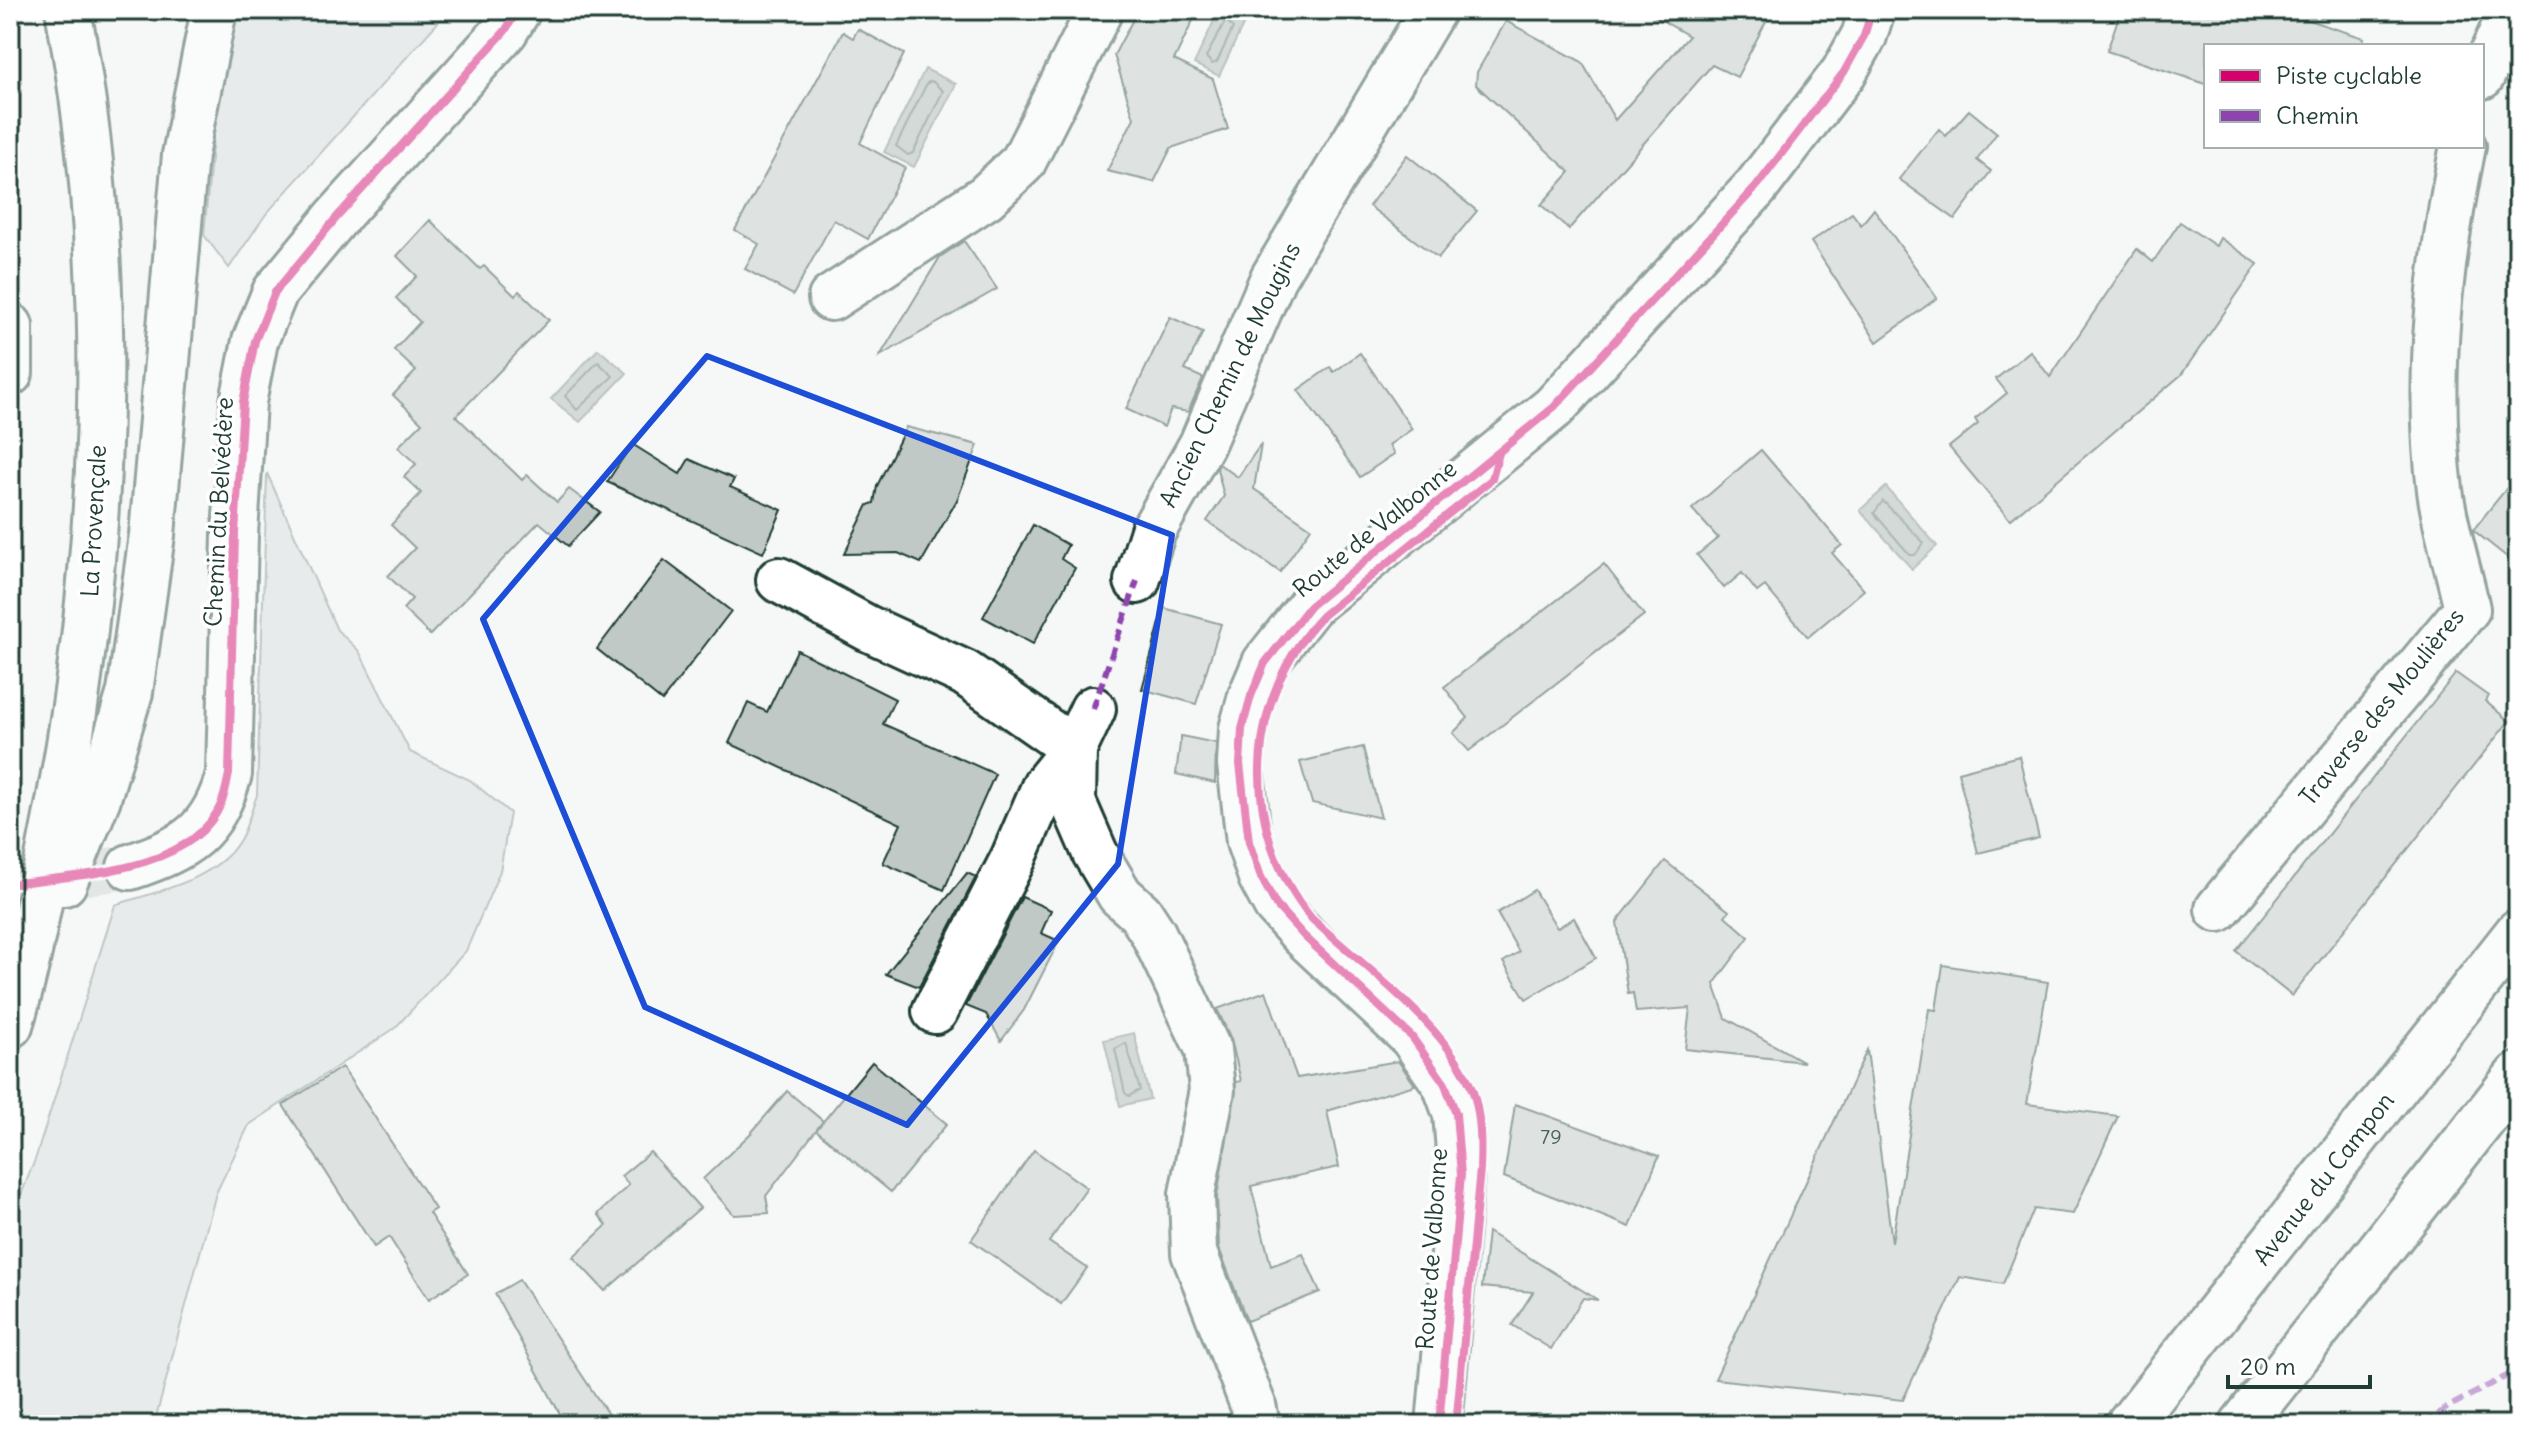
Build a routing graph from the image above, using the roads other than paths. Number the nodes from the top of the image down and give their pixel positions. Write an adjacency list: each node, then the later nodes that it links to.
1 (68, 10): 20 (main road, La Provençale)
2 (214, 10): 20 (main road)
3 (518, 10): 17 (main road, Chemin du Belvédère)
4 (1100, 10): 10 (main road)
5 (1433, 10): 14 (main road, Ancien Chemin de Mougins)
6 (1872, 10): 24 (main road, Route de Valbonne)
7 (2512, 10): 8 (main road)
8 (2484, 72)
9 (2463, 148): 18 (main road, Traverse des Moulières)
10 (831, 298)
11 (10, 326): 12 (main road)
12 (10, 373)
13 (779, 580): 16 (main road)
14 (1137, 581)
15 (1093, 709): 16 (main road)
16 (1074, 749): 21 (main road); 23 (main road)
17 (130, 867)
18 (2218, 909)
19 (2518, 932): 25 (main road, Avenue du Campon)
20 (16, 1007)
21 (935, 1011)
22 (2518, 1075): 26 (main road)
23 (1257, 1425)
24 (1439, 1425)
25 (2129, 1425)
26 (2242, 1425)

